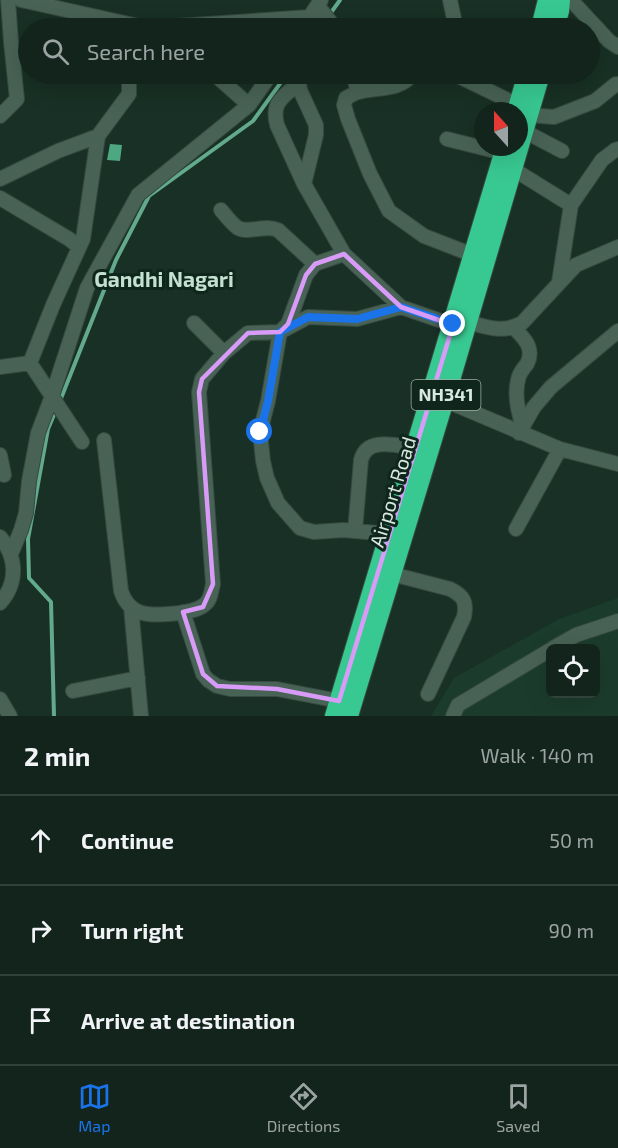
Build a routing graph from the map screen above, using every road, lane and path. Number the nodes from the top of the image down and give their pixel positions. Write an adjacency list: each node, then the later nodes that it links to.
1 (8, 0): 30 (street)
2 (21, 0): 7 (street)
3 (450, 0): 8 (street)
4 (547, 0): 9 (highway)
5 (561, 0): 10 (highway)
6 (571, 0): 11 (street)
7 (91, 18)
8 (454, 18)
9 (542, 18)
10 (558, 18)
11 (588, 18)
12 (600, 31): 13 (street)
13 (618, 47)
14 (129, 84): 33 (street)
15 (225, 84): 29 (street)
16 (264, 84): 29 (street)
17 (294, 84): 40 (street)
18 (300, 84): 40 (street)
19 (356, 84): 25 (street)
20 (401, 84): 25 (street)
21 (474, 84): 26 (street)
22 (526, 84): 27 (highway, Airport Road / NH341)
23 (536, 84): 28 (highway, Airport Road / NH341)
24 (616, 84): 31 (street)
25 (358, 92): 47 (street)
26 (501, 102)
27 (524, 102)
28 (528, 103)
29 (249, 105): 60 (street)
30 (0, 116)
31 (528, 116)
32 (528, 121): 37 (street)
33 (98, 136): 39 (street); 44 (street)
34 (447, 139): 35 (street)
35 (474, 147)
36 (618, 149): 42 (street)
37 (562, 151)
38 (507, 156): 42 (street); 47 (highway, Airport Road / NH341); 52 (highway, Airport Road / NH341)
39 (0, 178)
40 (304, 184): 46 (street)
41 (0, 198): 44 (street)
42 (571, 205): 49 (street)
43 (220, 210): 48 (street)
44 (79, 247): 57 (street)
45 (618, 248): 49 (street)
46 (344, 254): 48 (street); 50 (street)
47 (473, 255): 52 (highway, Airport Road / NH341)
48 (315, 264): 54 (street)
49 (559, 282): 53 (street)
50 (401, 307): 52 (street); 54 (street)
51 (194, 322): 56 (street)
52 (460, 323): 53 (street); 59 (highway, Airport Road / NH341); 64 (highway, Airport Road / NH341)
53 (514, 328): 61 (street)
54 (280, 332): 56 (street); 70 (street)
55 (617, 333): 61 (street)
56 (224, 353): 77 (street)
57 (30, 363): 58 (street); 60 (street)
58 (0, 367)
59 (444, 400): 61 (street); 74 (highway, Airport Road / NH341)
60 (56, 402): 63 (street); 73 (street)
61 (521, 429): 65 (street)
62 (104, 440): 76 (street)
63 (82, 442)
64 (416, 448): 70 (street); 71 (highway, Airport Road / NH341)
65 (560, 449): 67 (street); 69 (street)
66 (0, 455): 68 (street)
67 (618, 464)
68 (4, 475)
69 (516, 529)
70 (355, 531): 71 (street)
71 (390, 534): 85 (highway, Airport Road / NH341)
72 (0, 537): 73 (street)
73 (11, 554): 75 (street)
74 (392, 574): 83 (street); 85 (highway, Airport Road / NH341)
75 (0, 603)
76 (131, 607): 77 (street); 81 (street)
77 (183, 612): 85 (street)
78 (618, 621): 79 (street)
79 (561, 644)
80 (546, 653): 88 (street)
81 (138, 678): 82 (street); 87 (street)
82 (74, 691)
83 (429, 694)
84 (0, 699): 86 (street)
85 (341, 711)
86 (10, 716)
87 (141, 716)
88 (453, 716)

